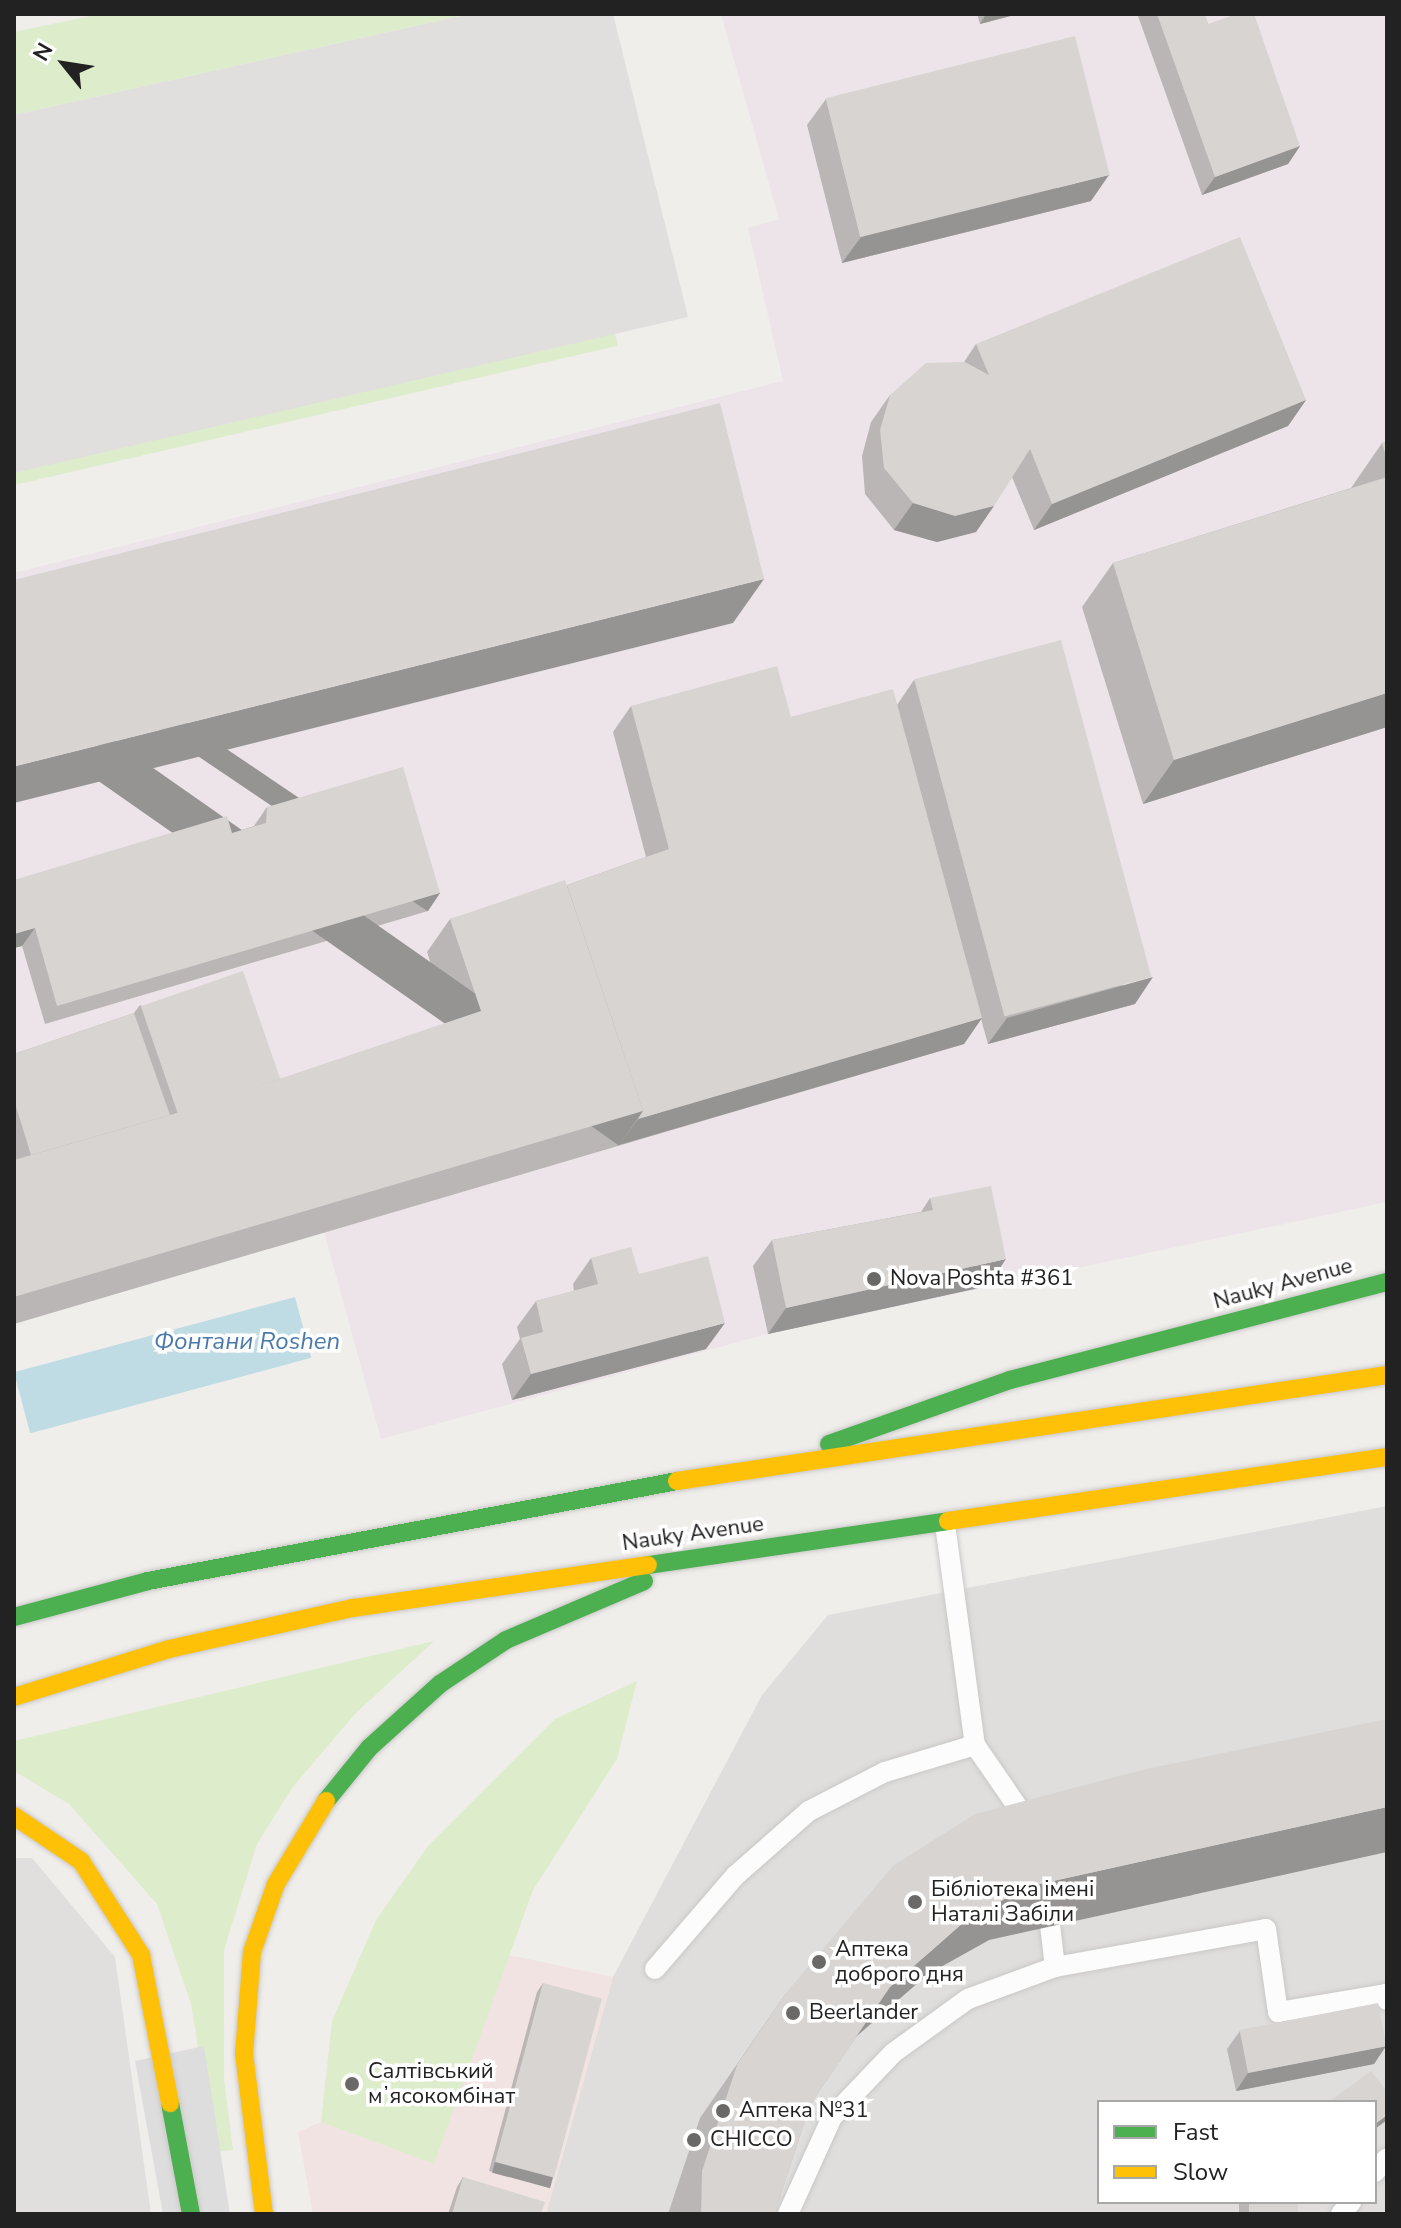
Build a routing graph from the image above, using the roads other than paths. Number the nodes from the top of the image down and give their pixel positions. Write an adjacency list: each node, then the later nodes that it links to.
1 (1387, 1282): 4 (main road, Nauky Avenue)
2 (1387, 1375): 4 (main road, Nauky Avenue)
3 (1387, 1457): 5 (main road, Nauky Avenue)
4 (780, 1461): 7 (main road, Nauky Avenue)
5 (945, 1524): 6 (main road, Nauky Avenue); 9 (lane)
6 (701, 1556): 8 (main road, Nauky Avenue); 17 (main road)
7 (14, 1617)
8 (14, 1697)
9 (975, 1745): 11 (lane); 14 (lane)
10 (14, 1816): 16 (main road)
11 (1039, 1838)
12 (1050, 1925): 13 (lane)
13 (1055, 1967): 15 (lane); 18 (lane)
14 (655, 1969)
15 (1387, 2000)
16 (191, 2214)
17 (264, 2214)
18 (788, 2214)

